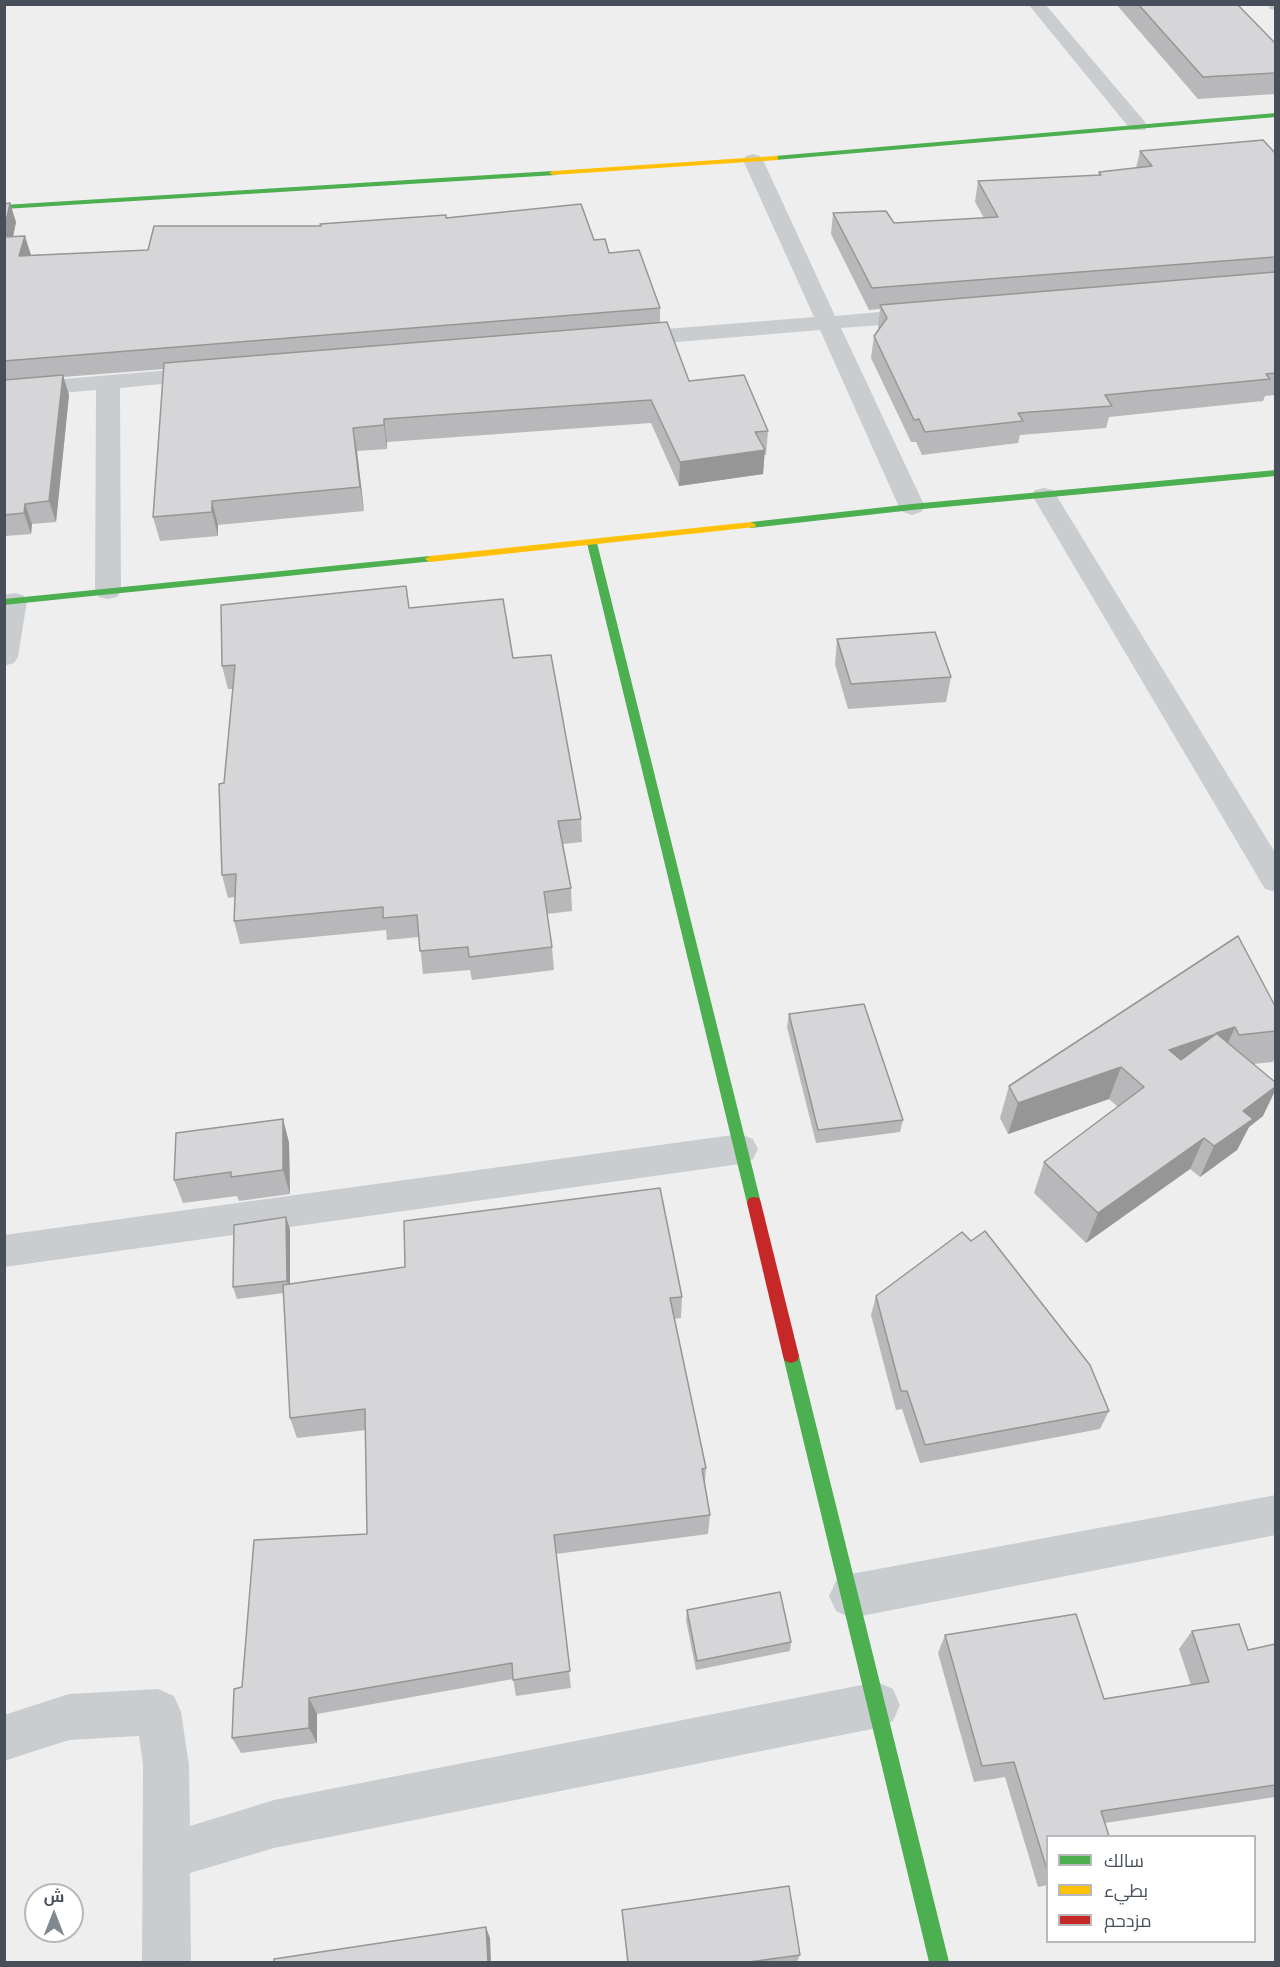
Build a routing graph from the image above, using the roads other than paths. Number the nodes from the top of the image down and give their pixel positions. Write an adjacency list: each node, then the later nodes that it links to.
1 (1036, 4): 3 (street)
2 (1275, 115): 3 (street)
3 (1138, 126): 4 (street)
4 (753, 160): 5 (street); 7 (street)
5 (4, 207)
6 (945, 313): 7 (street)
7 (827, 323): 8 (street); 14 (street)
8 (603, 341)
9 (225, 373): 10 (street)
10 (108, 382): 11 (street); 16 (street)
11 (4, 391)
12 (1275, 473): 13 (street)
13 (1044, 495): 14 (street); 19 (street)
14 (912, 507): 15 (street)
15 (592, 543): 16 (street); 20 (street)
16 (108, 591): 17 (street)
17 (9, 601): 18 (street)
18 (4, 657)
19 (1275, 881)
20 (740, 1149): 21 (street); 23 (street)
21 (4, 1251)
22 (1275, 1515): 23 (street)
23 (851, 1596): 24 (street)
24 (877, 1705): 26 (street); 28 (street)
25 (4, 1738): 26 (street)
26 (167, 1857): 27 (street)
27 (167, 1962)
28 (939, 1962)

